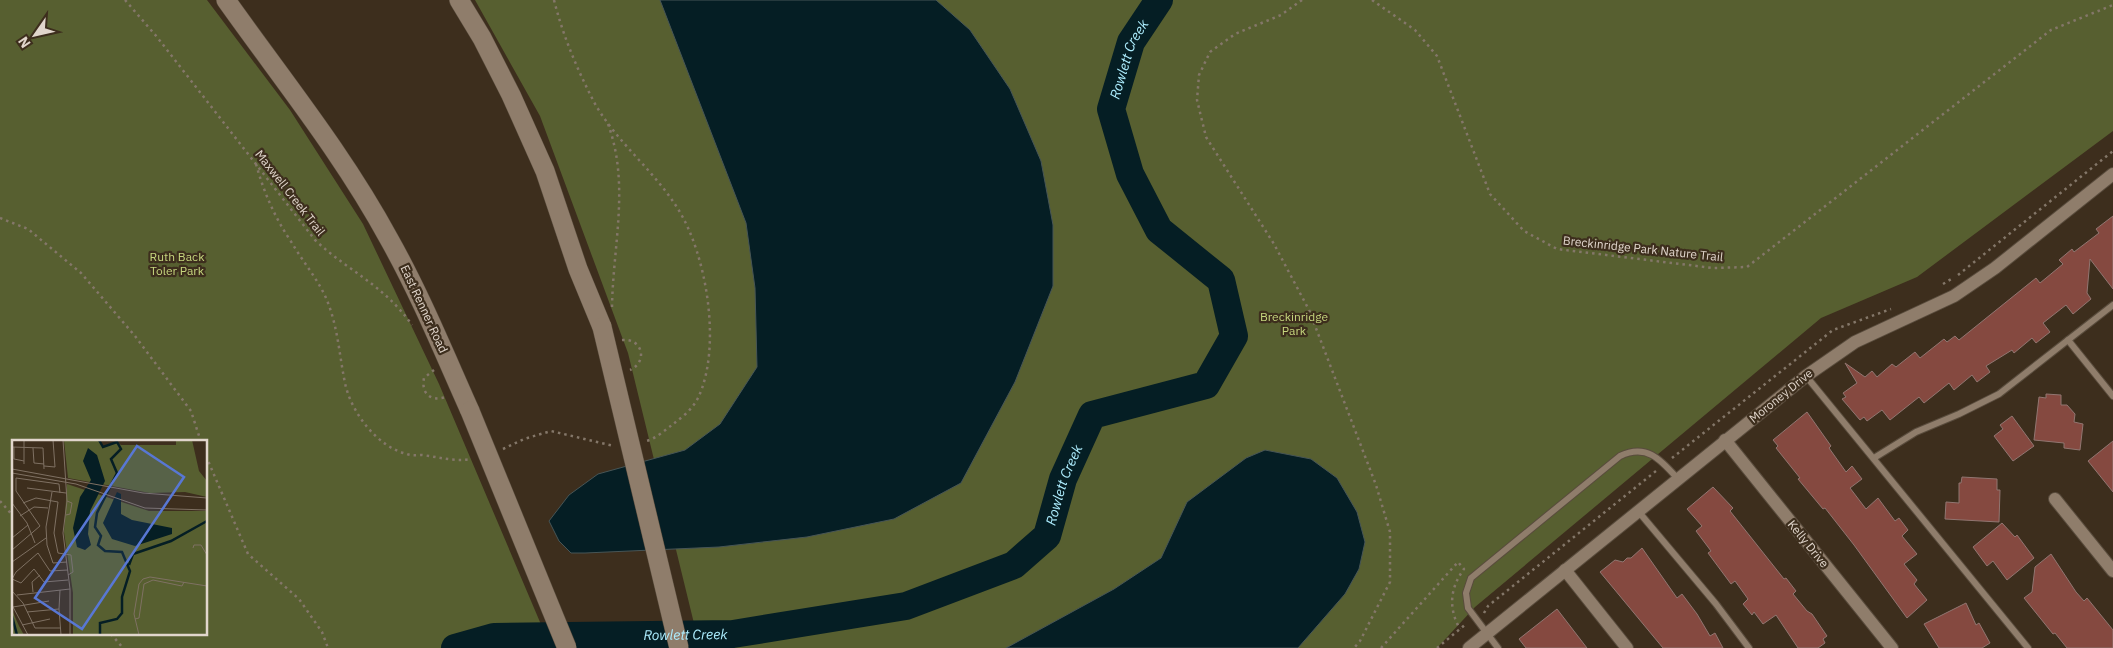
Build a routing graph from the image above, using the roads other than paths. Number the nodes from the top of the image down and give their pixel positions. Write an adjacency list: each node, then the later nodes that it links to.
1 (226, 0): 16 (main road, East Renner Road, bridge)
2 (459, 0): 17 (main road, bridge)
3 (2113, 174): 6 (street, Moroney Drive)
4 (2113, 305): 5 (lane)
5 (2068, 340): 7 (lane); 9 (lane)
6 (1806, 376): 8 (street, Moroney Drive); 9 (lane)
7 (2113, 396)
8 (1725, 440): 10 (street, Moroney Drive); 22 (street, Kelly Drive)
9 (1874, 458): 23 (lane)
10 (1678, 479): 12 (street, Moroney Drive); 15 (lane)
11 (2055, 499): 14 (street)
12 (1638, 511): 13 (street, Moroney Drive); 21 (lane)
13 (1565, 570): 15 (street, Moroney Drive); 20 (street)
14 (2113, 571)
15 (1487, 635): 18 (street, Moroney Drive); 19 (lane)
16 (567, 648)
17 (678, 648)
18 (1469, 648)
19 (1498, 648)
20 (1628, 648)
21 (1749, 648)
22 (1892, 648)
23 (2028, 648)

